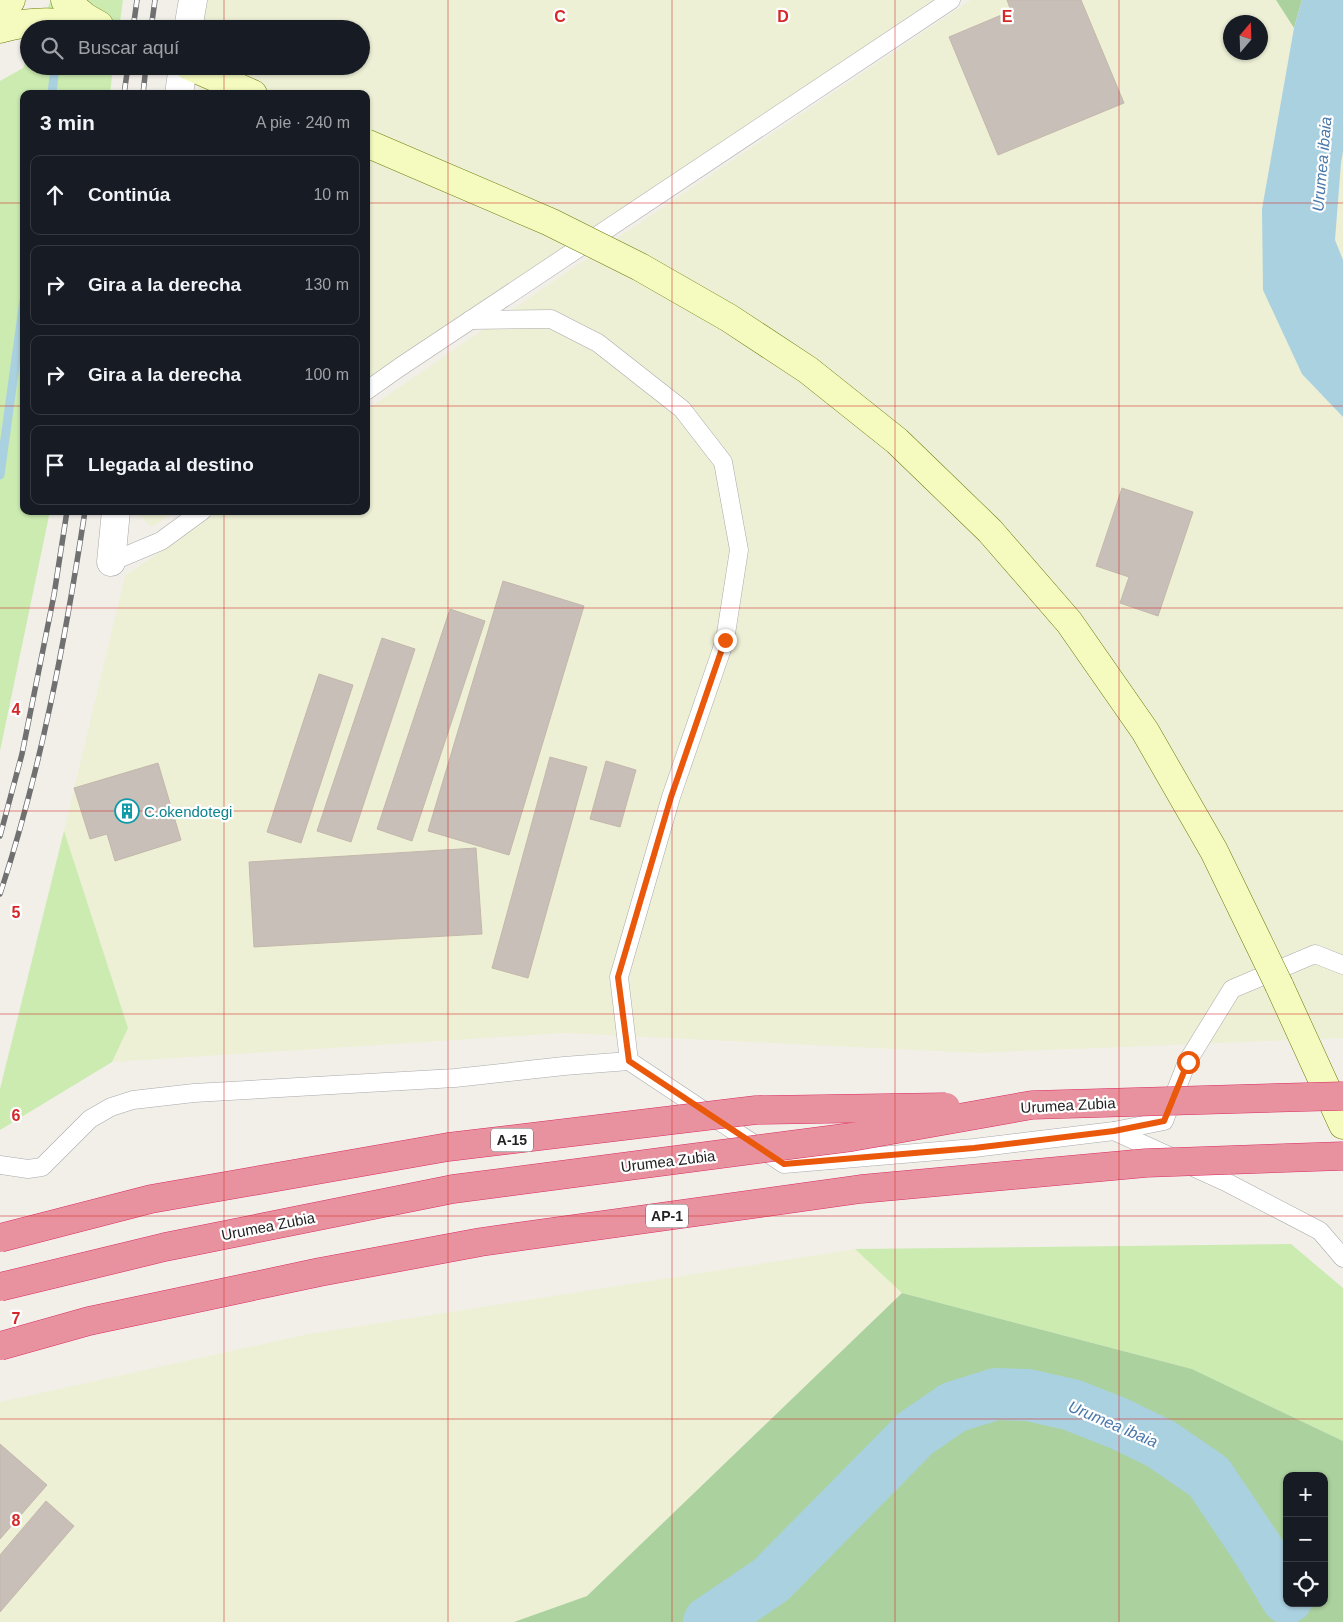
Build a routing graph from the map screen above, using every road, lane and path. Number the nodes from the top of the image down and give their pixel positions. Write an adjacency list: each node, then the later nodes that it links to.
1 (11, 0): 5 (main road)
2 (65, 0): 6 (main road)
3 (193, 0): 7 (street)
4 (951, 0): 15 (lane)
5 (0, 17)
6 (90, 20)
7 (190, 20)
8 (20, 25): 9 (main road)
9 (0, 29)
10 (182, 75): 12 (street)
11 (210, 75): 13 (main road)
12 (180, 90)
13 (244, 90)
14 (370, 145): 24 (main road, bridge)
15 (470, 320): 16 (lane); 21 (lane)
16 (370, 388)
17 (116, 515): 19 (street)
18 (197, 515): 19 (lane)
19 (111, 562)
20 (1343, 965): 25 (lane)
21 (629, 1061): 25 (lane); 27 (lane)
22 (1343, 1096): 23 (highway, Urumea Zubia, bridge)
23 (1032, 1105): 28 (highway, A-15, bridge); 30 (highway, Urumea Zubia, bridge)
24 (1343, 1125)
25 (1114, 1131): 29 (lane)
26 (1343, 1156): 31 (highway, AP-1, bridge)
27 (0, 1165)
28 (0, 1238)
29 (1343, 1258)
30 (0, 1287)
31 (0, 1346)

